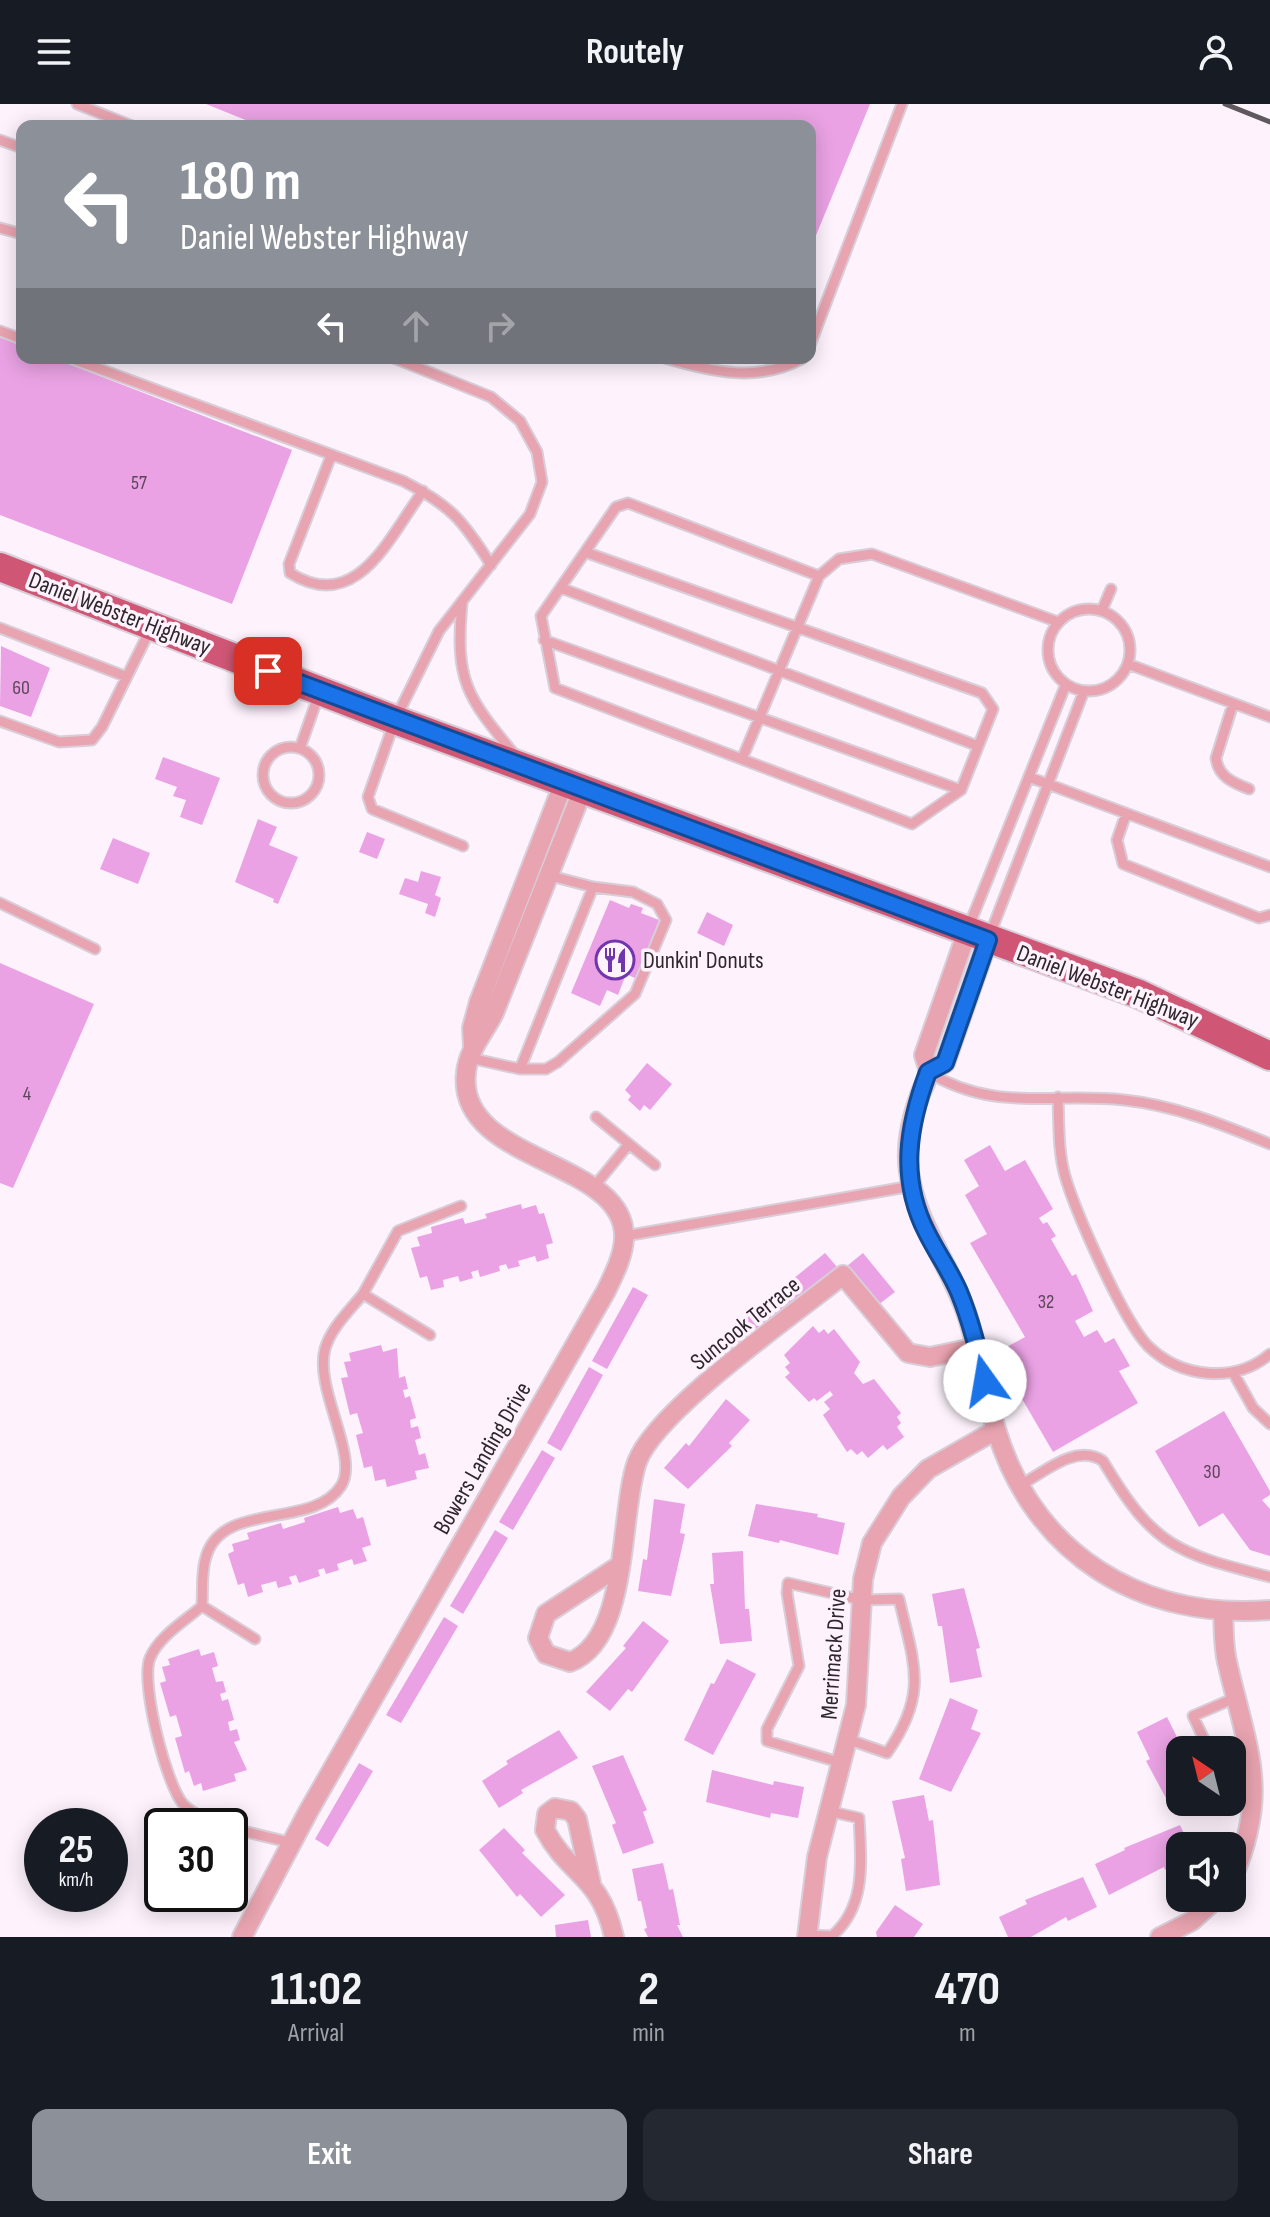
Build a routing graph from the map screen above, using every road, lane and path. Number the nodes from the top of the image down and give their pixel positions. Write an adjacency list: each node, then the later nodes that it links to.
1 (77, 104): 3 (lane)
2 (902, 104): 4 (lane)
3 (117, 120)
4 (816, 329)
5 (86, 364): 9 (lane)
6 (409, 364): 12 (lane)
7 (695, 364): 8 (lane)
8 (792, 364)
9 (331, 456): 10 (lane); 10 (lane)
10 (423, 491): 12 (lane)
11 (585, 552): 14 (lane); 15 (lane); 22 (lane)
12 (491, 565): 17 (lane)
13 (0, 567): 20 (main road, Daniel Webster Highway)
14 (819, 576): 19 (lane); 22 (lane)
15 (561, 588): 23 (lane); 25 (lane)
16 (1111, 589): 18 (lane)
17 (462, 603): 33 (lane); 38 (lane)
18 (1102, 610): 19 (lane); 24 (lane)
19 (1058, 622): 27 (lane)
20 (152, 625): 26 (lane); 28 (main road, Daniel Webster Highway)
21 (0, 628): 26 (lane)
22 (795, 628): 25 (lane); 35 (lane)
23 (544, 640): 32 (lane); 37 (lane)
24 (1128, 664): 29 (lane); 30 (lane)
25 (779, 671): 32 (lane); 35 (lane)
26 (127, 677): 34 (lane)
27 (1066, 684): 29 (lane); 39 (lane)
28 (320, 691): 33 (main road, Daniel Webster Highway); 36 (lane)
29 (1084, 691): 40 (lane)
30 (1233, 704): 31 (lane); 42 (lane)
31 (1270, 717)
32 (759, 718): 37 (lane); 43 (lane)
33 (395, 720): 38 (main road, Daniel Webster Highway); 45 (lane)
34 (0, 721)
35 (978, 746): 43 (lane)
36 (300, 748): 36 (lane)
37 (742, 759): 43 (lane)
38 (525, 767): 41 (main road, Daniel Webster Highway)
39 (1029, 777): 40 (lane); 51 (lane)
40 (1048, 784): 44 (lane); 51 (lane)
41 (574, 786): 47 (street); 51 (main road, Daniel Webster Highway); 53 (street)
42 (1249, 789)
43 (961, 790)
44 (1126, 814): 46 (lane); 50 (lane)
45 (463, 846)
46 (1270, 867)
47 (551, 876): 48 (lane); 53 (street)
48 (593, 887): 55 (lane); 55 (lane)
49 (0, 903): 52 (lane)
50 (1270, 915)
51 (977, 936): 54 (main road, Daniel Webster Highway); 56 (street)
52 (95, 949)
53 (472, 1052): 55 (lane); 63 (street)
54 (1270, 1056)
55 (520, 1069)
56 (928, 1072): 57 (lane); 62 (street)
57 (1058, 1097): 60 (lane); 70 (lane)
58 (596, 1117): 59 (lane)
59 (629, 1144): 61 (lane); 63 (lane)
60 (1270, 1144)
61 (655, 1165)
62 (912, 1186): 65 (lane); 68 (street)
63 (593, 1188): 65 (street)
64 (461, 1206): 66 (lane)
65 (625, 1236): 88 (street, Bowers Landing Drive)
66 (363, 1294): 67 (lane); 77 (lane)
67 (430, 1335)
68 (978, 1347): 72 (street); 74 (street, Suncook Terrace)
69 (1270, 1354): 70 (lane)
70 (1234, 1374): 71 (lane)
71 (1270, 1424)
72 (996, 1430): 73 (street); 76 (street, Merrimack Drive)
73 (1021, 1485): 75 (lane); 79 (street)
74 (619, 1566): 74 (street, Suncook Terrace)
75 (1270, 1577)
76 (862, 1600): 83 (street, Merrimack Drive); 83 (lane); 84 (lane)
77 (202, 1606): 80 (lane); 88 (lane)
78 (1270, 1610): 79 (street)
79 (1223, 1611): 81 (street)
80 (255, 1639)
81 (1237, 1697): 82 (lane); 85 (street)
82 (1202, 1736)
83 (850, 1740): 84 (street, Merrimack Drive)
84 (843, 1763): 87 (street, Merrimack Drive)
85 (1259, 1776): 86 (lane); 89 (street)
86 (1246, 1779)
87 (828, 1811): 92 (street, Merrimack Drive); 92 (lane)
88 (292, 1843): 93 (street, Bowers Landing Drive)
89 (1246, 1849)
90 (591, 1883): 94 (street)
91 (1202, 1912): 95 (street)
92 (802, 1936)
93 (242, 1937)
94 (614, 1937)
95 (1160, 1937)

